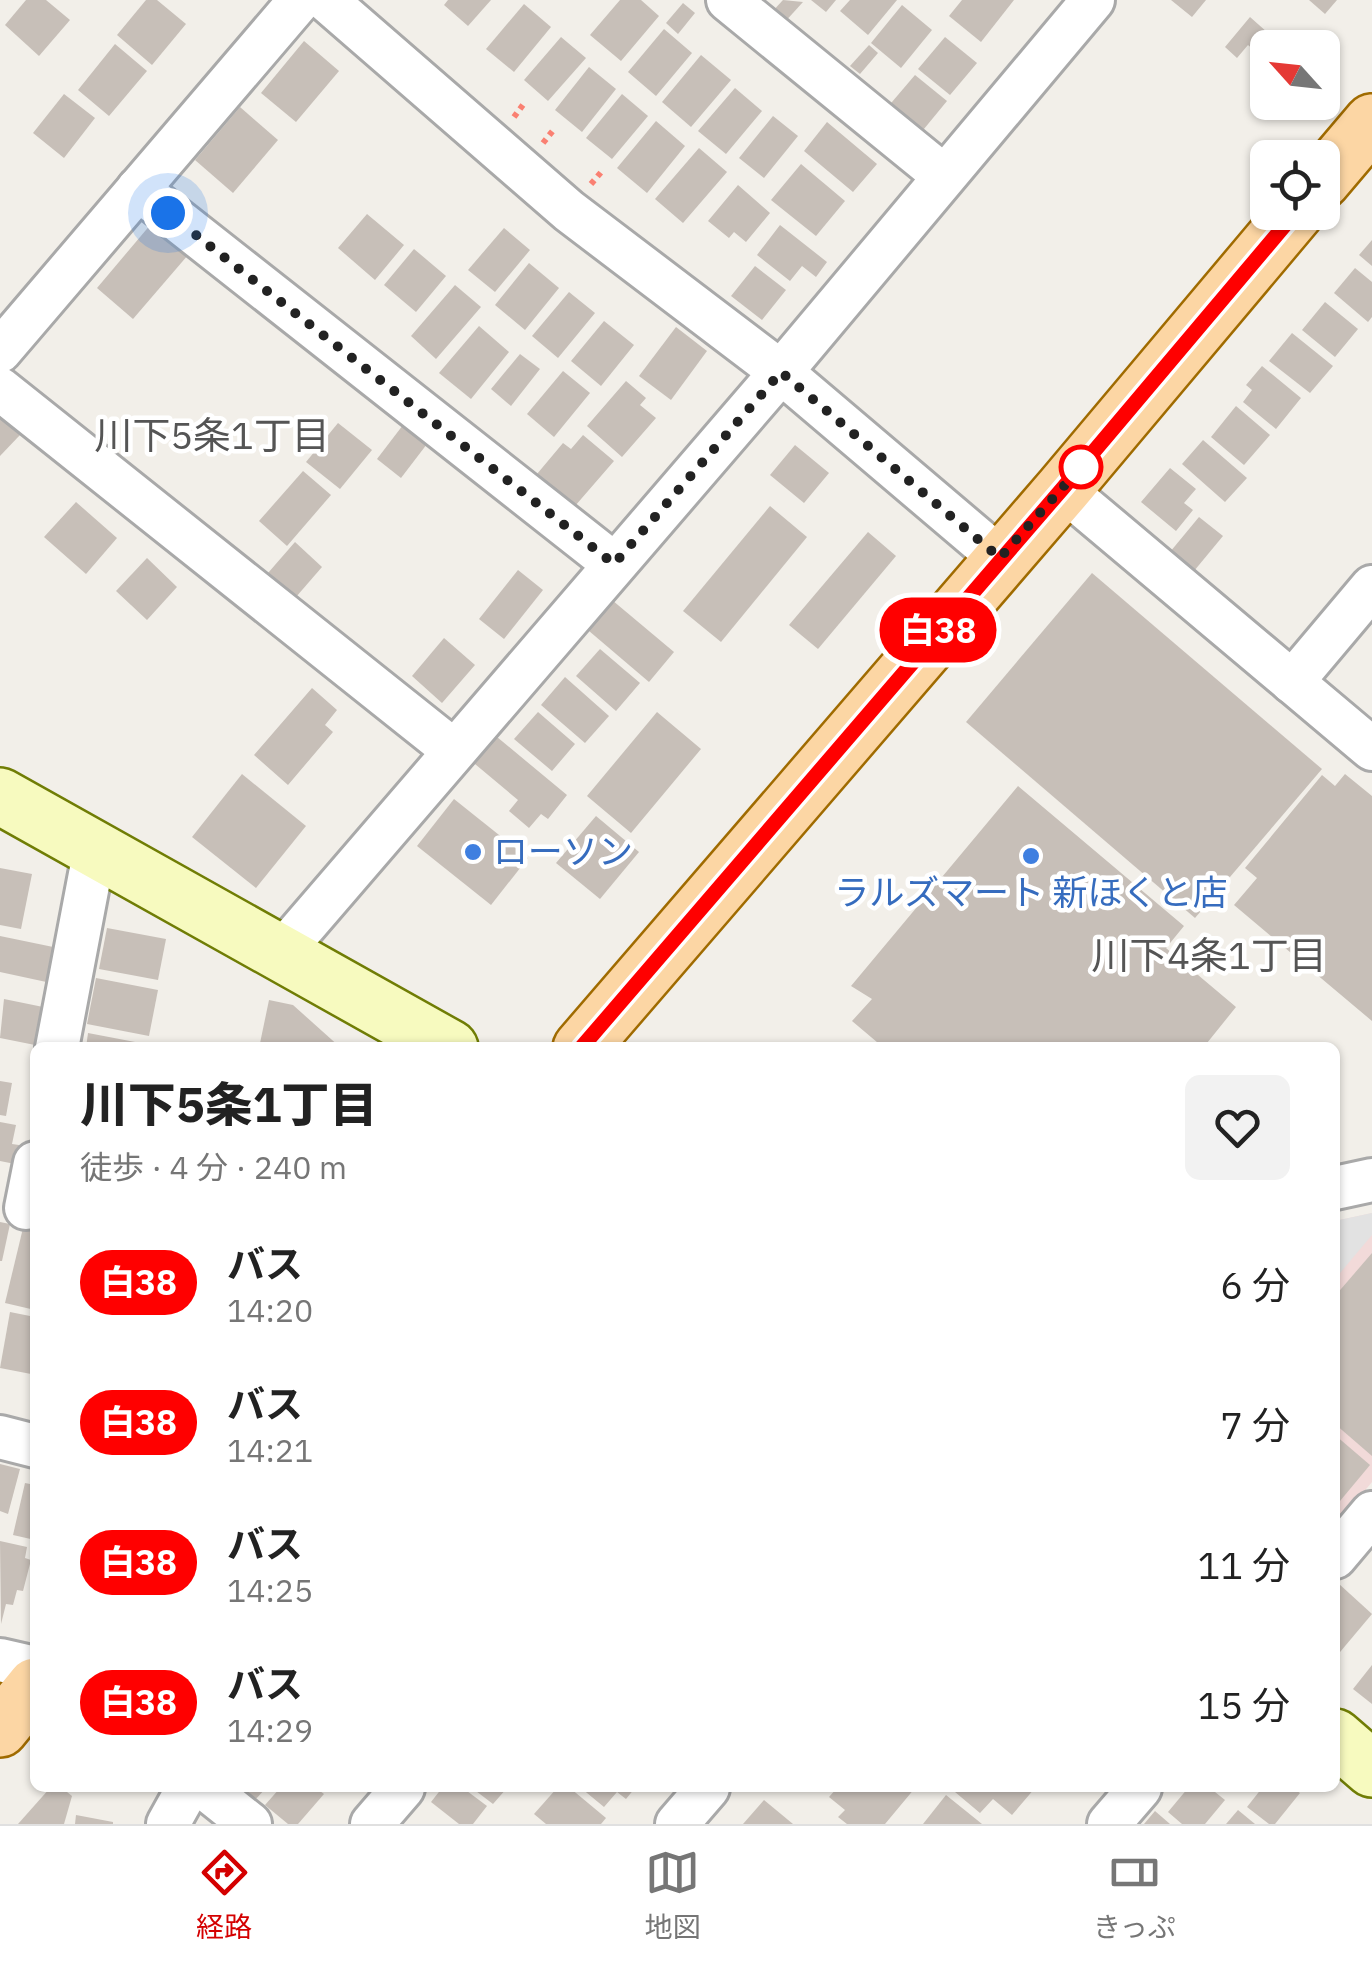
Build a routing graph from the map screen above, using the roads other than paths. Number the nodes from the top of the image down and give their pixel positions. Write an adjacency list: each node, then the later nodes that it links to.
1 (300, 0): 8 (street)
2 (326, 0): 11 (street)
3 (728, 0): 7 (street)
4 (1093, 0): 7 (street)
5 (1372, 122): 6 (main road)
6 (1340, 159)
7 (944, 176): 11 (street)
8 (138, 190): 10 (street); 15 (street)
9 (1281, 230): 13 (main road)
10 (0, 351)
11 (781, 372): 14 (street); 15 (street)
12 (0, 389): 19 (street)
13 (1063, 488): 14 (main road); 17 (street)
14 (1000, 558): 25 (main road)
15 (614, 564): 19 (street)
16 (1372, 587): 17 (street)
17 (1292, 682): 18 (street)
18 (1372, 749)
19 (453, 750): 22 (street)
20 (0, 796): 21 (street)
21 (95, 848): 22 (street); 23 (street)
22 (281, 953): 24 (street)
23 (58, 1042)
24 (439, 1042)
25 (586, 1042)
26 (30, 1178): 29 (street)
27 (1372, 1180): 28 (street)
28 (1340, 1187)
29 (21, 1206)
30 (0, 1438): 31 (street)
31 (30, 1445)
32 (1372, 1513): 33 (street)
33 (1340, 1551)
34 (0, 1660): 35 (street)
35 (30, 1667)
36 (30, 1692): 37 (main road)
37 (0, 1729)
38 (1340, 1741): 39 (street)
39 (1372, 1768)
40 (186, 1792): 45 (street)
41 (210, 1792): 46 (street)
42 (400, 1792): 47 (street)
43 (705, 1792): 48 (street)
44 (1137, 1792): 49 (street)
45 (168, 1824)
46 (250, 1824)
47 (372, 1824)
48 (677, 1824)
49 (1109, 1824)

